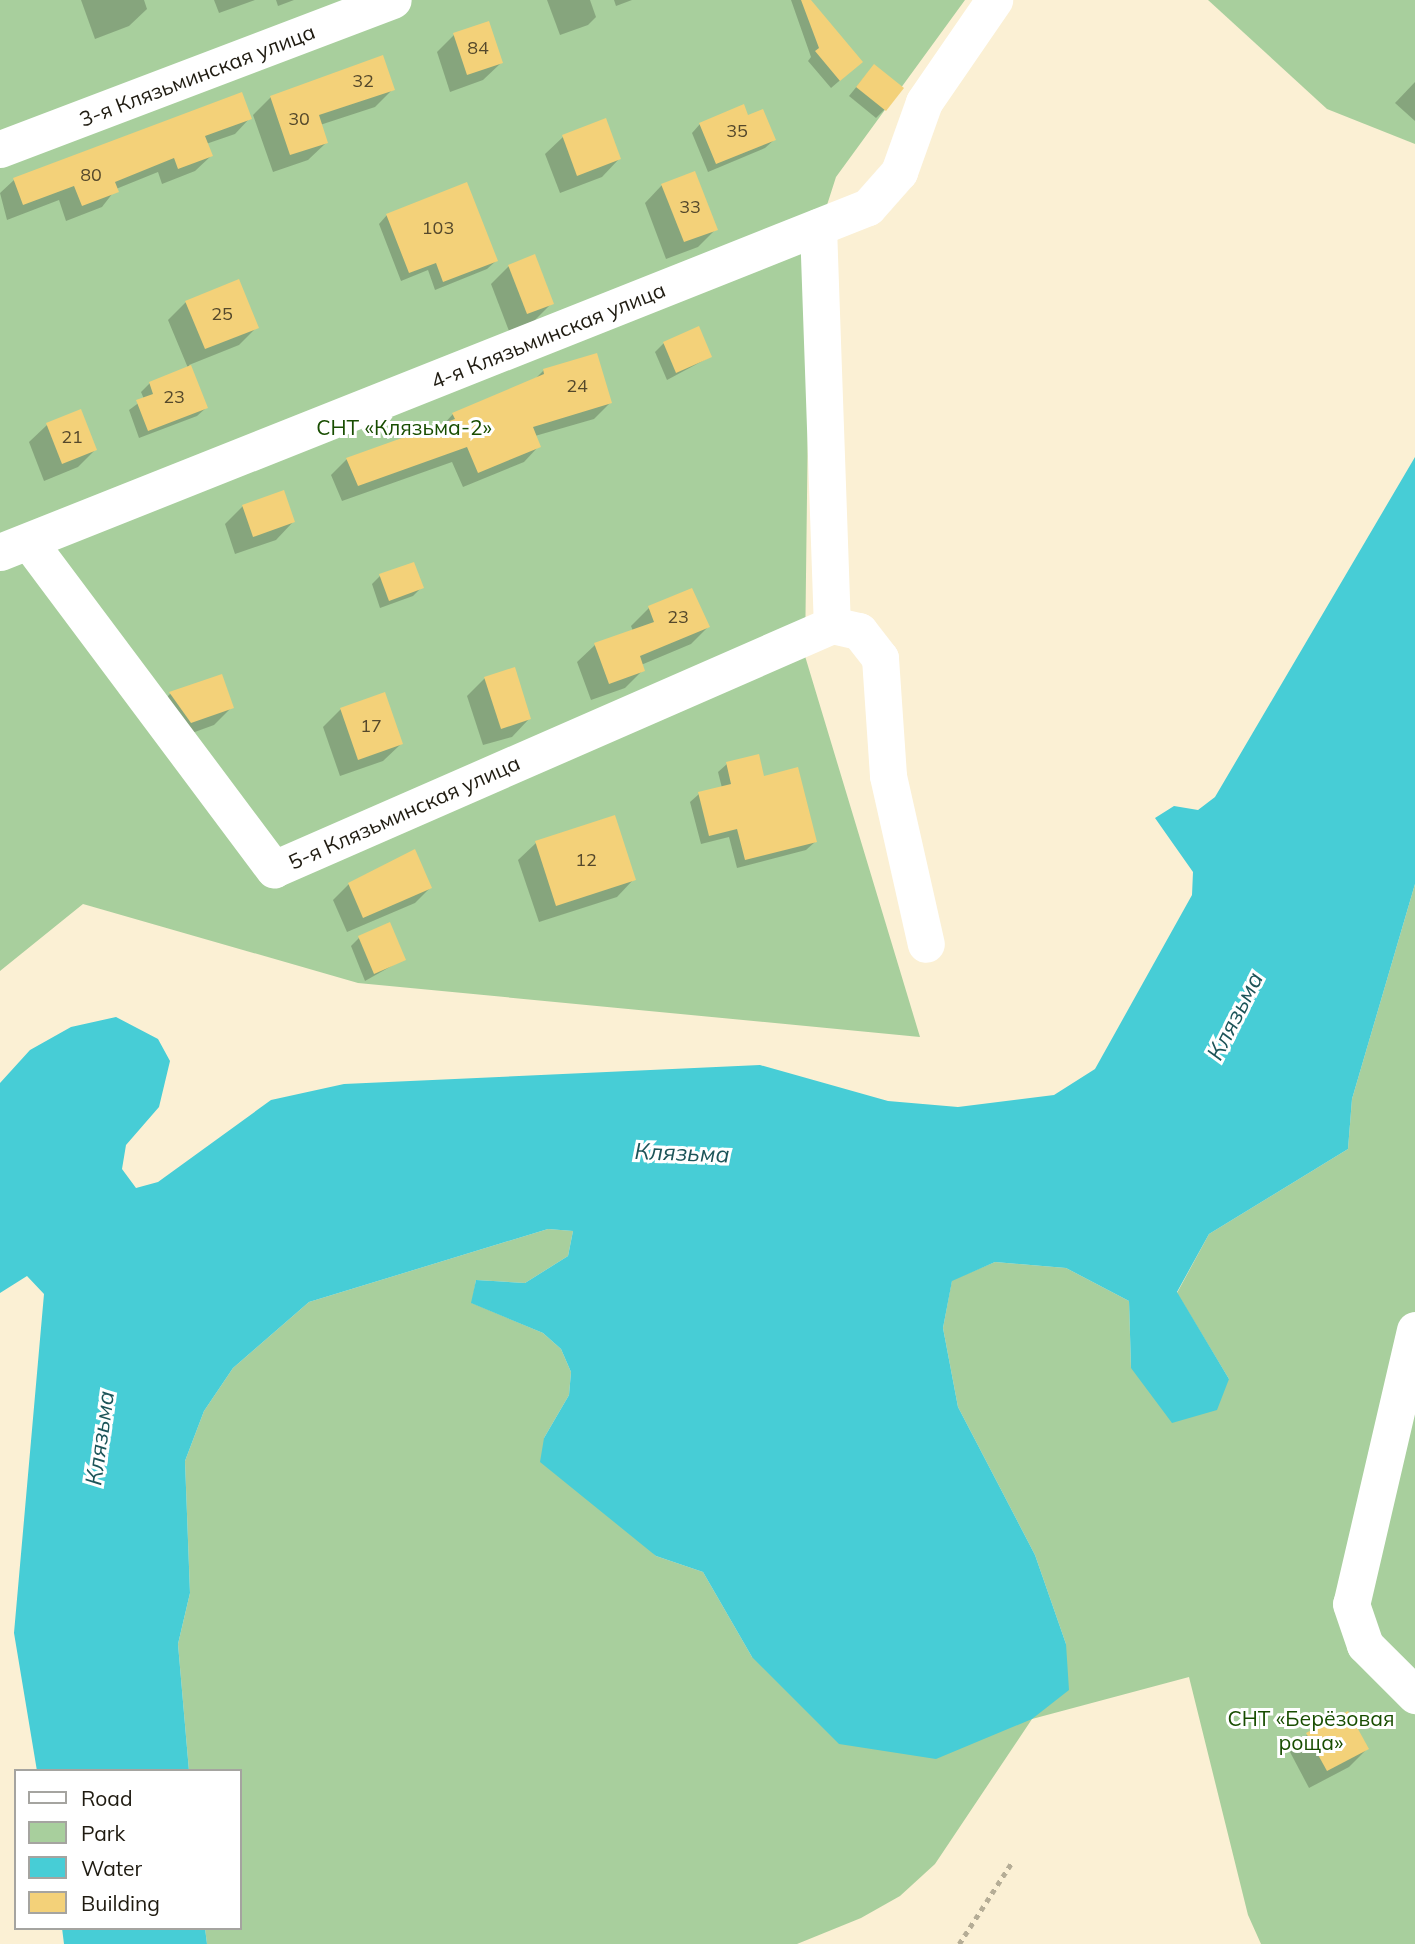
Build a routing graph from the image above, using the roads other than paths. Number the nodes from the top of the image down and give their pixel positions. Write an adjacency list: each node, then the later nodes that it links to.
1 (393, 0): 3 (street, 3-я Клязьминская улица)
2 (994, 0): 4 (street, 4-я Клязьминская улица)
3 (0, 149)
4 (818, 227): 5 (street, 4-я Клязьминская улица); 6 (street)
5 (15, 547): 6 (street, 5-я Клязьминская улица)
6 (832, 625): 7 (street)
7 (926, 944)
8 (1414, 1335): 9 (street)
9 (1415, 1695)

